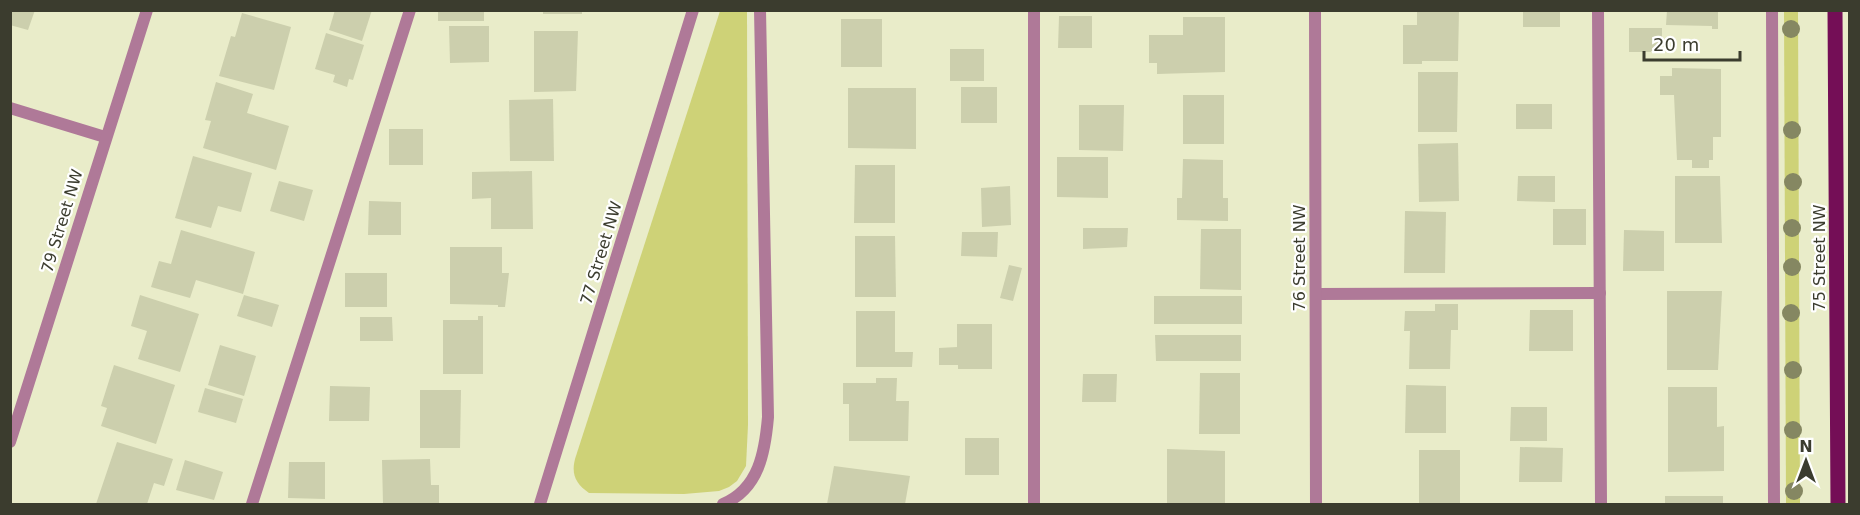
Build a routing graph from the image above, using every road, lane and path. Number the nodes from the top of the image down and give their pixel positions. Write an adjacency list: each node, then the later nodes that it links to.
1 (147, 10): 11 (street, 79 Street NW)
2 (410, 10): 15 (street)
3 (693, 10): 16 (street, 77 Street NW)
4 (760, 10): 17 (street)
5 (1034, 10): 18 (street)
6 (1315, 10): 13 (street, 76 Street NW)
7 (1598, 10): 12 (street)
8 (1772, 10): 21 (street)
9 (1835, 10): 22 (main road, 75 Street NW)
10 (10, 108): 11 (street)
11 (105, 137): 14 (street, 79 Street NW)
12 (1600, 293): 13 (street); 20 (street)
13 (1316, 294): 19 (street, 76 Street NW)
14 (10, 442)
15 (252, 504)
16 (540, 504)
17 (723, 504)
18 (1034, 504)
19 (1316, 504)
20 (1601, 504)
21 (1774, 504)
22 (1838, 504)

